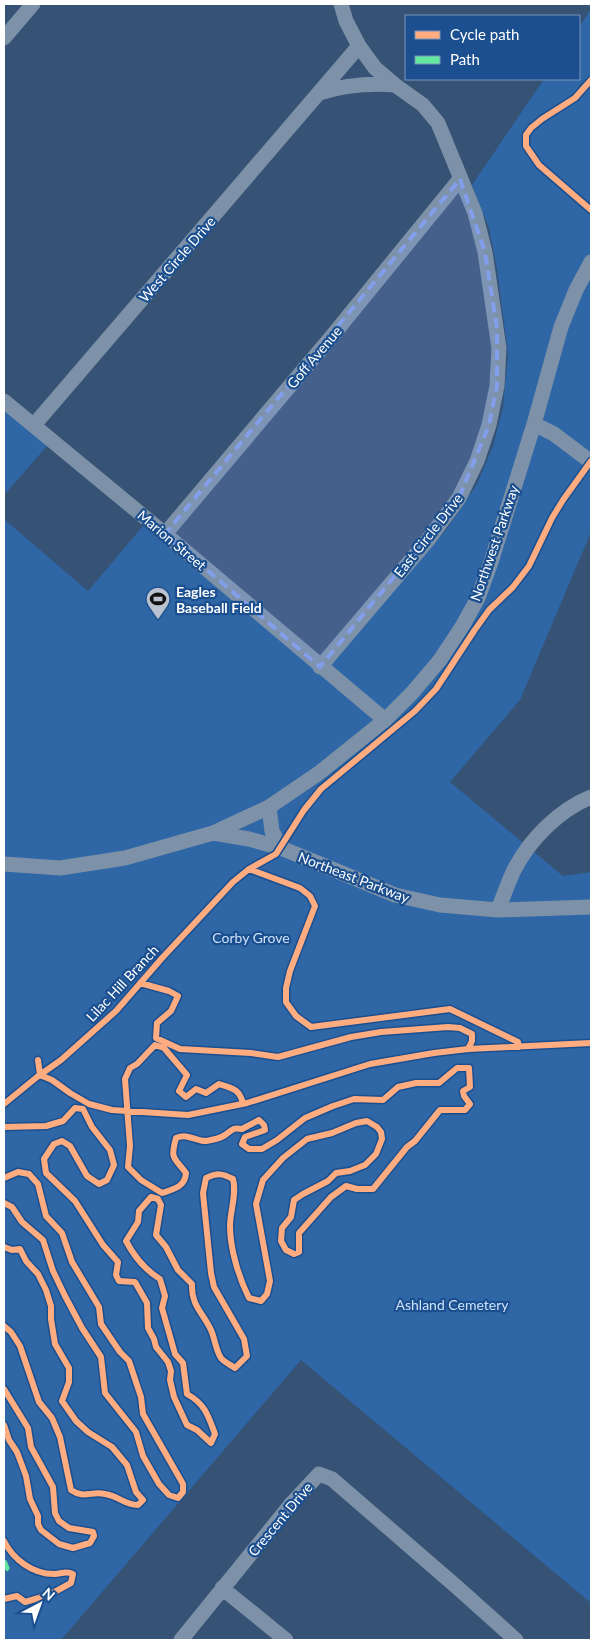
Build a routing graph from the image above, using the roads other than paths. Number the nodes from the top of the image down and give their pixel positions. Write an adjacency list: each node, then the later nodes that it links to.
1 (33, 4): 3 (street)
2 (341, 4): 4 (street, East Circle Drive)
3 (4, 38)
4 (358, 46): 5 (street, East Circle Drive); 6 (street, West Circle Drive)
5 (396, 85): 6 (street); 7 (street, East Circle Drive)
6 (319, 92): 11 (street, West Circle Drive)
7 (460, 178): 13 (street, Goff Avenue); 14 (street, East Circle Drive)
8 (591, 262): 10 (street, Northwest Parkway)
9 (4, 400): 11 (street, Marion Street)
10 (534, 424): 12 (street); 15 (street, Northwest Parkway)
11 (34, 425): 13 (street, Marion Street)
12 (591, 462)
13 (165, 534): 14 (street, Marion Street)
14 (320, 667): 15 (street, Marion Street)
15 (384, 720): 17 (street, Northwest Parkway)
16 (591, 797): 22 (street)
17 (269, 807): 18 (street, Northwest Parkway); 19 (street)
18 (213, 833): 19 (street, Northeast Parkway); 20 (street, Northeast Parkway)
19 (281, 848): 22 (street, Northeast Parkway)
20 (4, 864)
21 (591, 907): 22 (street, Northeast Parkway)
22 (498, 910)
23 (222, 1588): 24 (street, Crescent Drive); 25 (street); 26 (street, Crescent Drive)
24 (181, 1640)
25 (286, 1640)
26 (516, 1640)

